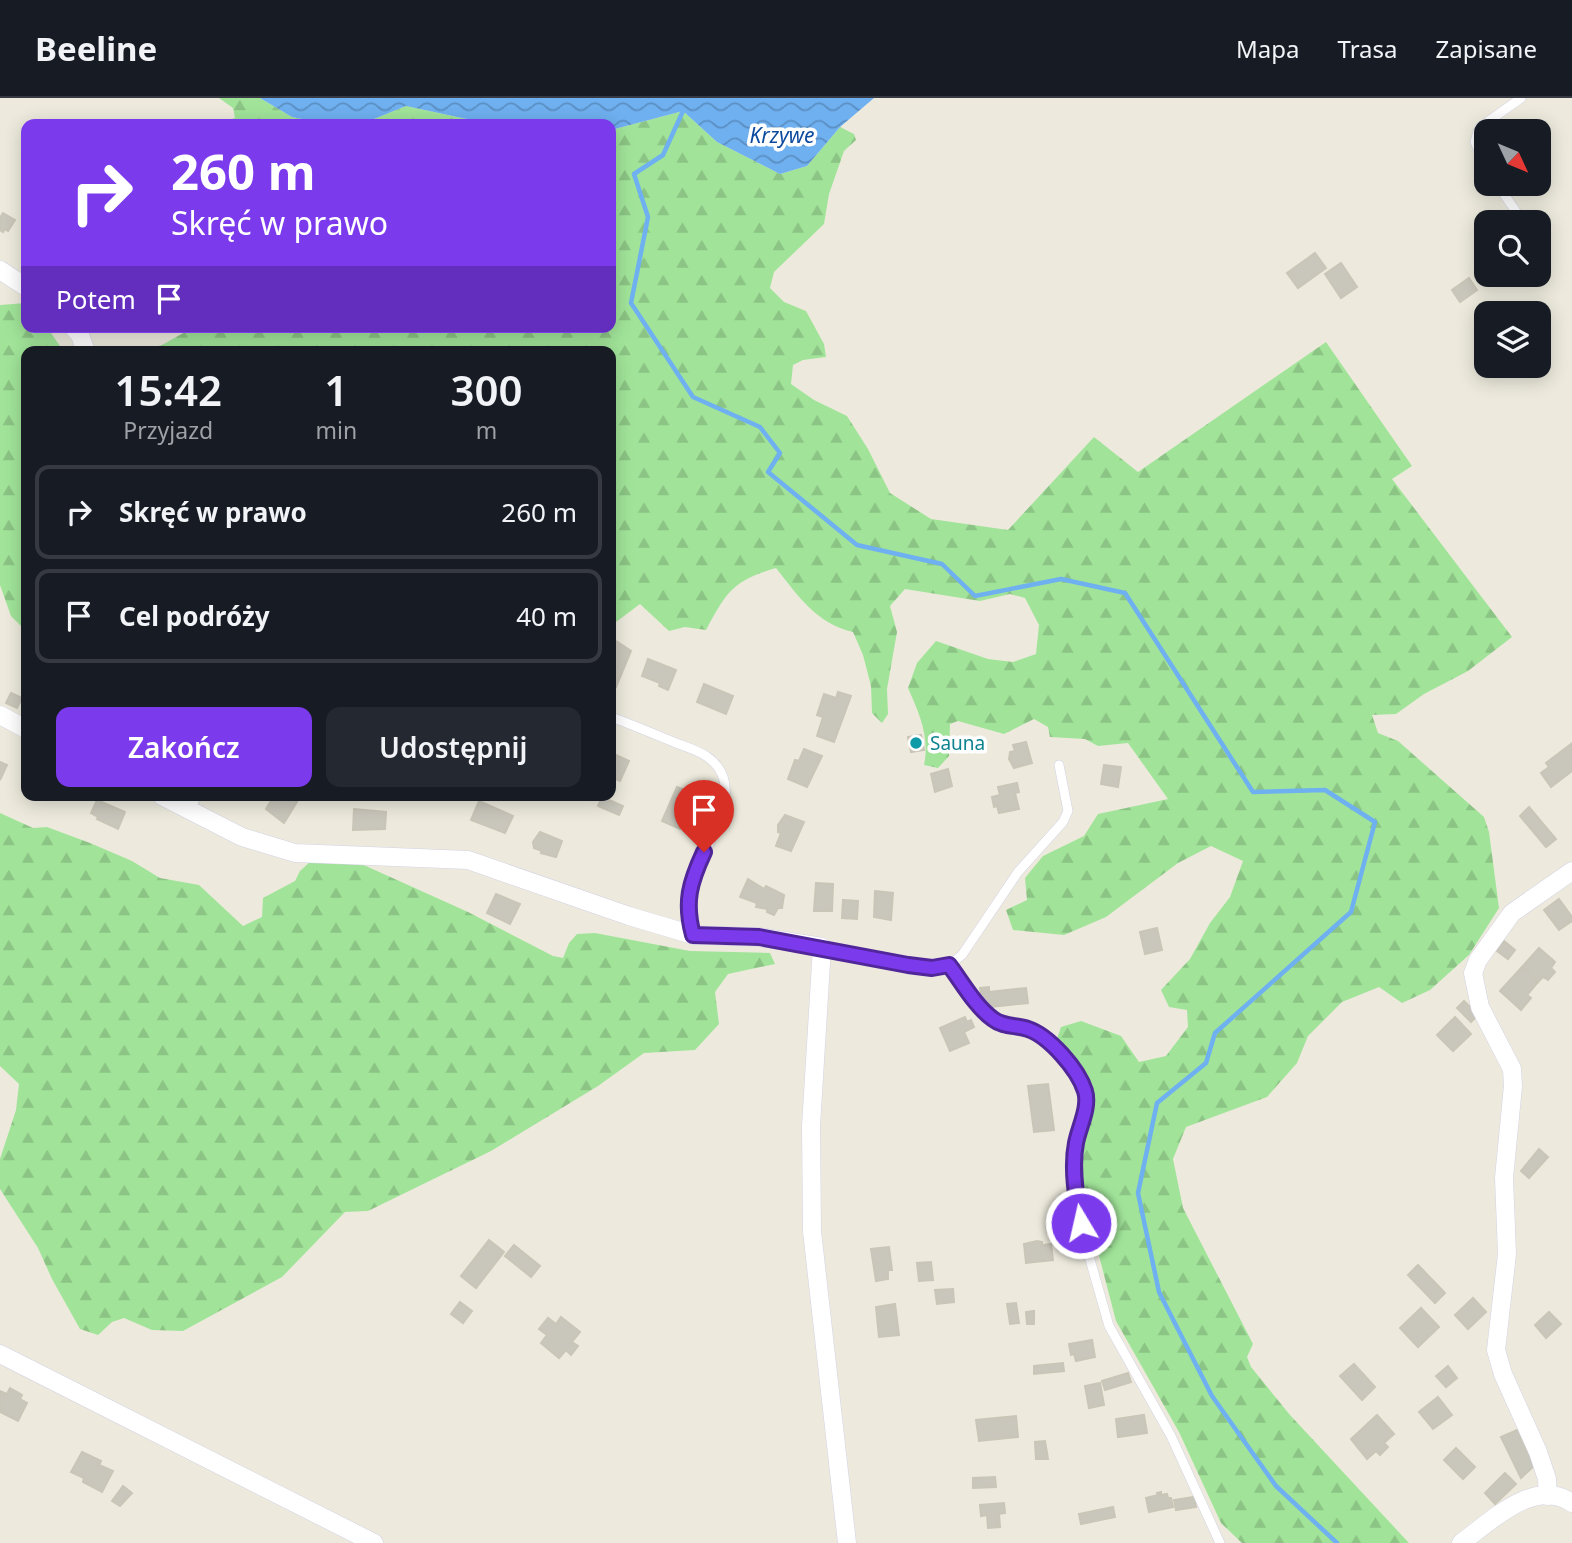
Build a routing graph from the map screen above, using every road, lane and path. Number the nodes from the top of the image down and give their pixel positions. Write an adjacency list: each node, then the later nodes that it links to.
1 (1521, 98): 2 (lane)
2 (1492, 119)
3 (0, 270): 4 (street)
4 (21, 284)
5 (0, 716): 7 (street)
6 (616, 719): 11 (lane)
7 (21, 726)
8 (1059, 765): 13 (lane)
9 (193, 803): 11 (street)
10 (1572, 871): 15 (street)
11 (693, 935): 12 (street)
12 (822, 947): 13 (lane); 18 (street)
13 (949, 965): 19 (lane)
14 (0, 1354): 17 (street)
15 (1548, 1496): 16 (street); 20 (street)
16 (1572, 1503)
17 (374, 1543)
18 (847, 1543)
19 (1220, 1543)
20 (1461, 1543)

